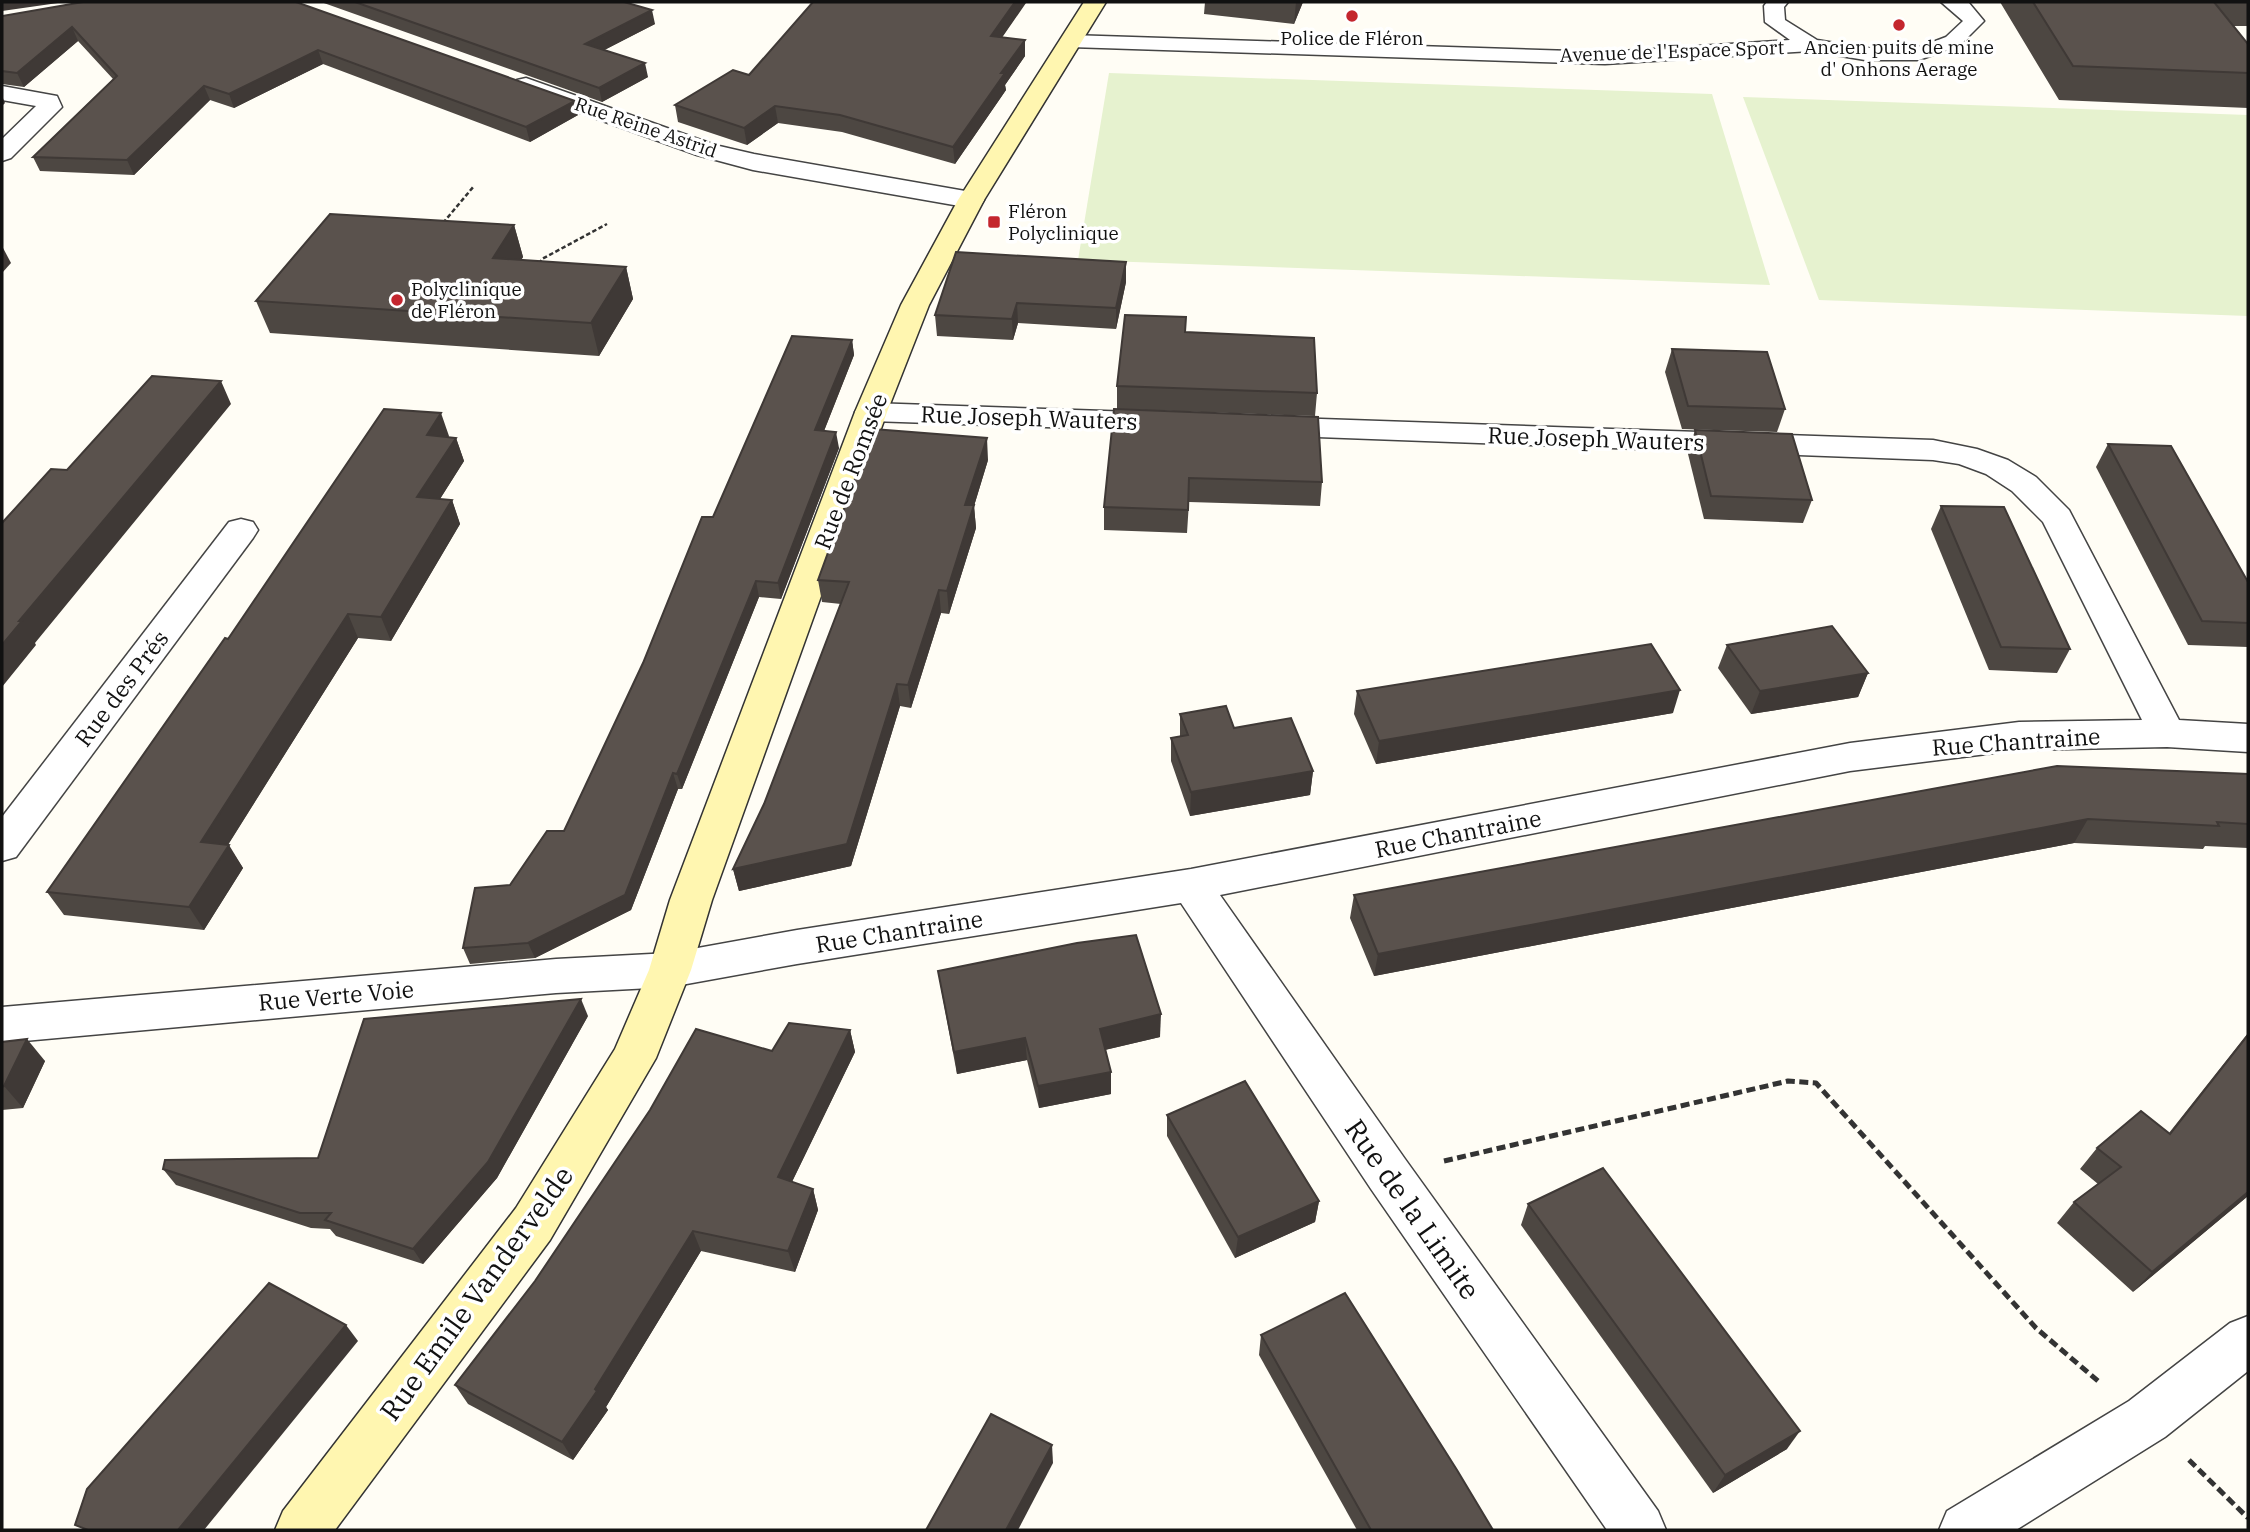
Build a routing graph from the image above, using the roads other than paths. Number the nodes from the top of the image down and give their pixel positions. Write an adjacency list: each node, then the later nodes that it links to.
1 (1095, 2): 4 (main road, Rue de Romsée)
2 (1778, 2): 5 (lane)
3 (1951, 2): 5 (lane)
4 (1070, 41): 5 (lane, Avenue de l'Espace Sport); 9 (main road, Rue de Romsée)
5 (1811, 45)
6 (500, 76): 9 (street, Rue Reine Astrid)
7 (2, 93): 8 (street)
8 (2, 152)
9 (971, 200): 10 (main road, Rue de Romsée)
10 (871, 412): 11 (street, Rue Joseph Wauters); 18 (main road, Rue de Romsée)
11 (1193, 423)
12 (1235, 425): 14 (street, Rue Joseph Wauters)
13 (241, 530): 16 (street, Rue des Prés)
14 (2167, 733): 15 (street, Rue Chantraine); 17 (street, Rue Chantraine)
15 (2248, 738)
16 (2, 846)
17 (1191, 885): 18 (street, Rue Chantraine); 22 (street, Rue de la Limite)
18 (670, 970): 19 (street, Rue Verte Voie); 21 (main road, Rue Emile Vandervelde)
19 (2, 1025)
20 (2248, 1340): 23 (street)
21 (302, 1530)
22 (1639, 1530)
23 (1966, 1530)

